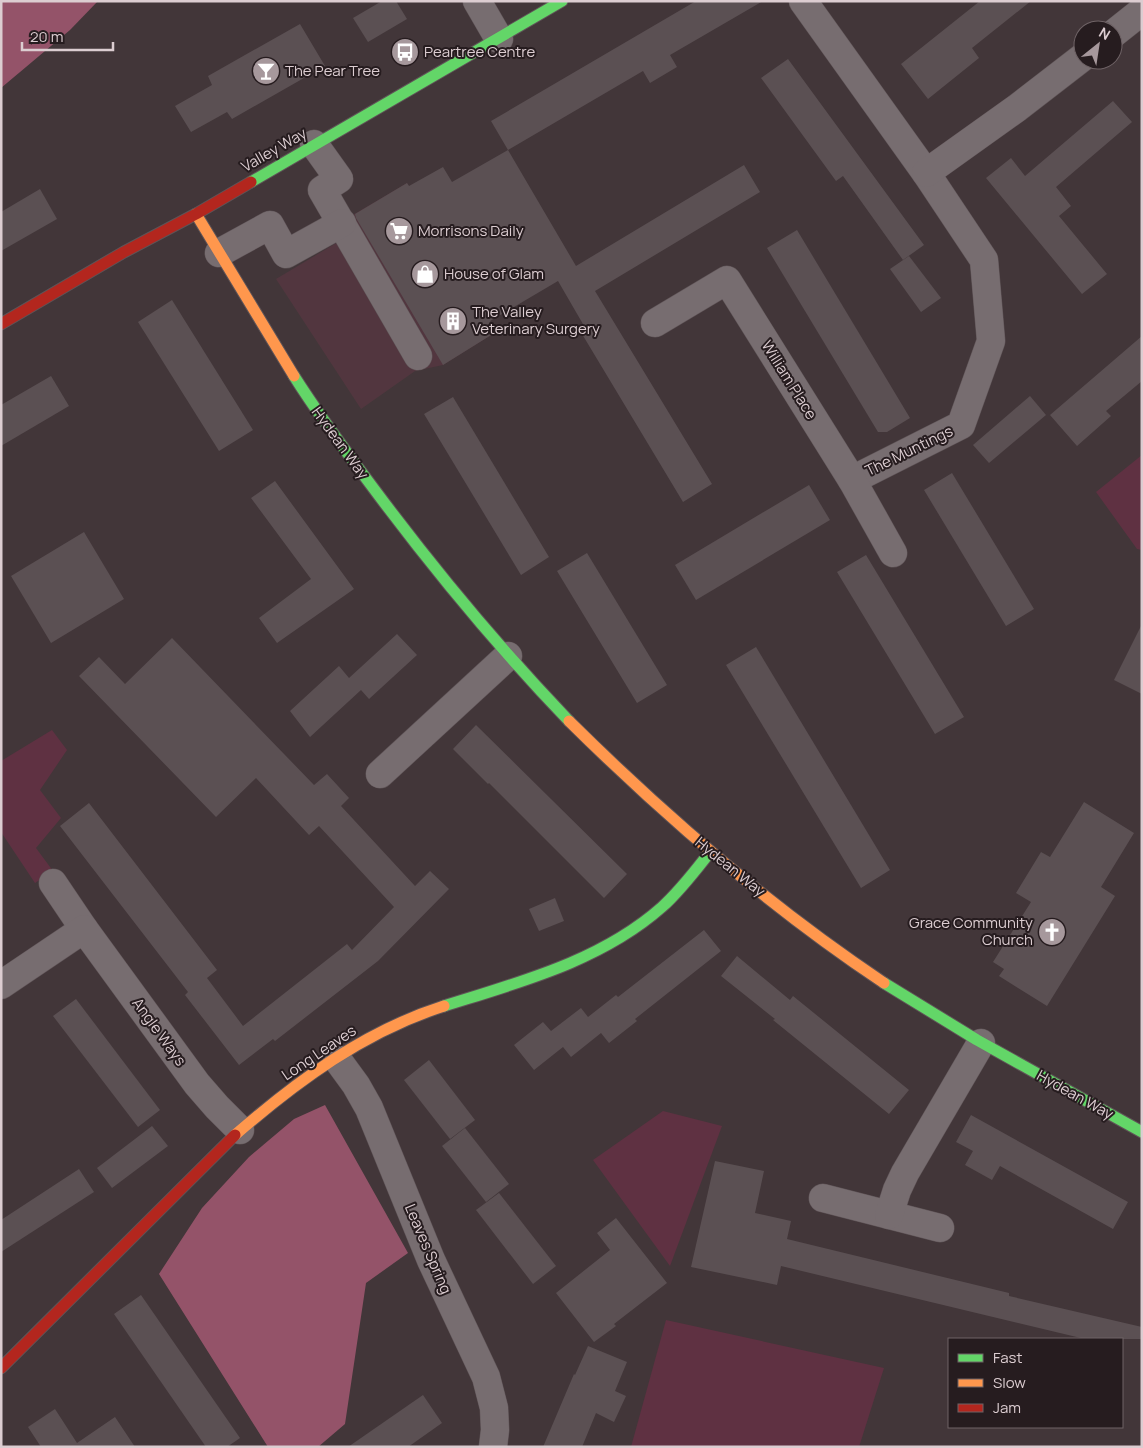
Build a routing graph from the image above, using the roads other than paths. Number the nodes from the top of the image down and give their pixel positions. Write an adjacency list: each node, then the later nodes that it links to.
1 (477, 1): 6 (street)
2 (562, 1): 6 (street, Valley Way)
3 (803, 1): 9 (street, The Muntings)
4 (1142, 12): 5 (street)
5 (1123, 26)
6 (499, 39): 8 (street, Valley Way)
7 (1073, 65): 9 (street)
8 (314, 144): 10 (street, Valley Way); 11 (street)
9 (926, 173): 16 (street, The Muntings)
10 (196, 214): 12 (street, Hydean Way); 14 (street, Valley Way)
11 (342, 223): 12 (street); 15 (street)
12 (219, 253): 18 (street, Hydean Way)
13 (655, 323): 16 (street, William Place)
14 (1, 324)
15 (418, 356)
16 (852, 480): 17 (street, William Place)
17 (893, 553)
18 (508, 656): 19 (street); 20 (street, Hydean Way)
19 (380, 774)
20 (710, 852): 24 (street, Hydean Way); 25 (street, Long Leaves)
21 (53, 883): 22 (street, Angle Ways)
22 (84, 929): 23 (street); 26 (street, Angle Ways)
23 (1, 985)
24 (981, 1043): 27 (street, Hydean Way); 29 (street)
25 (337, 1058): 26 (street, Long Leaves); 32 (street, Leaves Spring)
26 (240, 1130): 31 (street, Long Leaves)
27 (1142, 1132)
28 (822, 1198): 29 (street)
29 (889, 1215): 30 (street)
30 (940, 1228)
31 (1, 1368)
32 (493, 1447)

